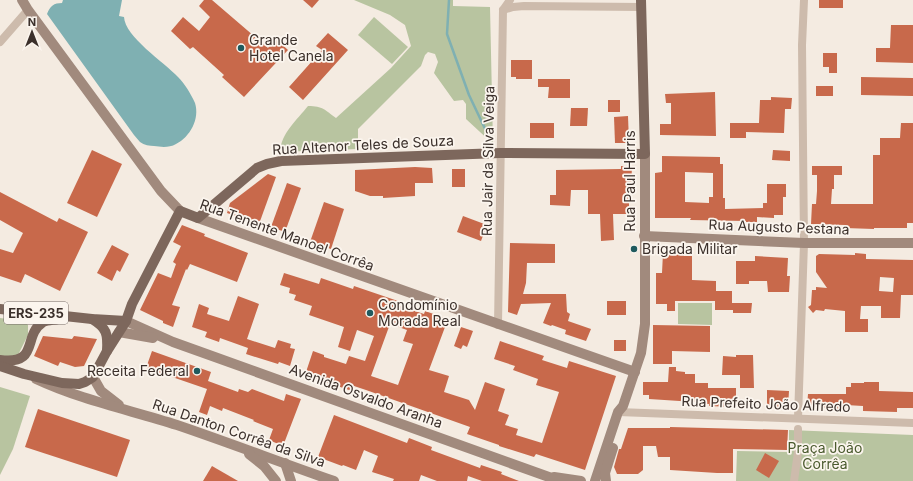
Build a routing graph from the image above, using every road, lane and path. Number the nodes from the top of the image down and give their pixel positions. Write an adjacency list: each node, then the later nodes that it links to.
1 (22, 0): 5 (street, Rua Tenente Manoel Corrêa)
2 (510, 0): 6 (street, Rua Jair da Silva Veiga)
3 (804, 0): 13 (street)
4 (642, 4): 6 (street); 9 (main road, Rua Paul Harris)
5 (28, 10): 7 (street); 10 (street, Rua Tenente Manoel Corrêa)
6 (504, 10): 8 (street, Rua Jair da Silva Veiga)
7 (0, 42)
8 (500, 153): 9 (main road, Rua Altenor Teles de Souza); 11 (main road, Rua Altenor Teles de Souza); 19 (street, Rua Jair da Silva Veiga)
9 (645, 154): 12 (street, Rua Paul Harris)
10 (180, 211): 11 (main road, Rua Tenente Manoel Corrêa); 18 (main road)
11 (198, 218): 19 (street, Rua Tenente Manoel Corrêa)
12 (644, 236): 13 (street, Rua Augusto Pestana); 27 (street, Rua Paul Harris)
13 (804, 243): 14 (street, Rua Augusto Pestana); 32 (street)
14 (913, 243)
15 (0, 309): 16 (main road, Avenida Osvaldo Aranha / ERS-235); 21 (main road)
16 (72, 317): 17 (main road, Avenida Osvaldo Aranha / ERS-235); 21 (main road)
17 (92, 319): 18 (main road, Avenida Osvaldo Aranha / ERS-235); 24 (main road)
18 (126, 321): 20 (main road); 22 (street, Avenida Osvaldo Aranha / ERS-235)
19 (498, 325): 27 (street, Rua Tenente Manoel Corrêa)
20 (119, 332): 22 (street, Avenida Osvaldo Aranha); 24 (main road)
21 (34, 333): 23 (main road)
22 (173, 342): 39 (street, Avenida Osvaldo Aranha / ERS-235)
23 (28, 348): 25 (main road); 28 (main road)
24 (107, 351): 29 (main road)
25 (0, 360)
26 (0, 366): 28 (main road)
27 (635, 372): 30 (street, Rua Paul Harris)
28 (24, 374): 29 (main road); 31 (street, Rua Danton Corrêa da Silva)
29 (93, 377): 31 (street, Rua Danton Corrêa da Silva)
30 (622, 410): 32 (street, Rua Prefeito João Alfredo); 36 (street, Rua Paul Harris)
31 (134, 412): 35 (street, Rua Danton Corrêa da Silva)
32 (798, 418): 33 (street, Rua Prefeito João Alfredo)
33 (913, 423)
34 (798, 429): 48 (street)
35 (242, 449): 37 (street, Rua Danton Corrêa da Silva); 40 (street)
36 (606, 457): 46 (street, Rua Paul Harris); 47 (street, Rua Paul Harris)
37 (285, 464): 38 (street, Rua Danton Corrêa da Silva); 41 (street)
38 (323, 477): 42 (street); 43 (street, Rua Danton Corrêa da Silva)
39 (550, 477): 44 (street, Avenida Osvaldo Aranha / ERS-235); 45 (street, Avenida Osvaldo Aranha / ERS-235)
40 (276, 481)
41 (291, 481)
42 (313, 481)
43 (334, 481)
44 (560, 481)
45 (581, 481)
46 (595, 481)
47 (606, 481)
48 (794, 481)

